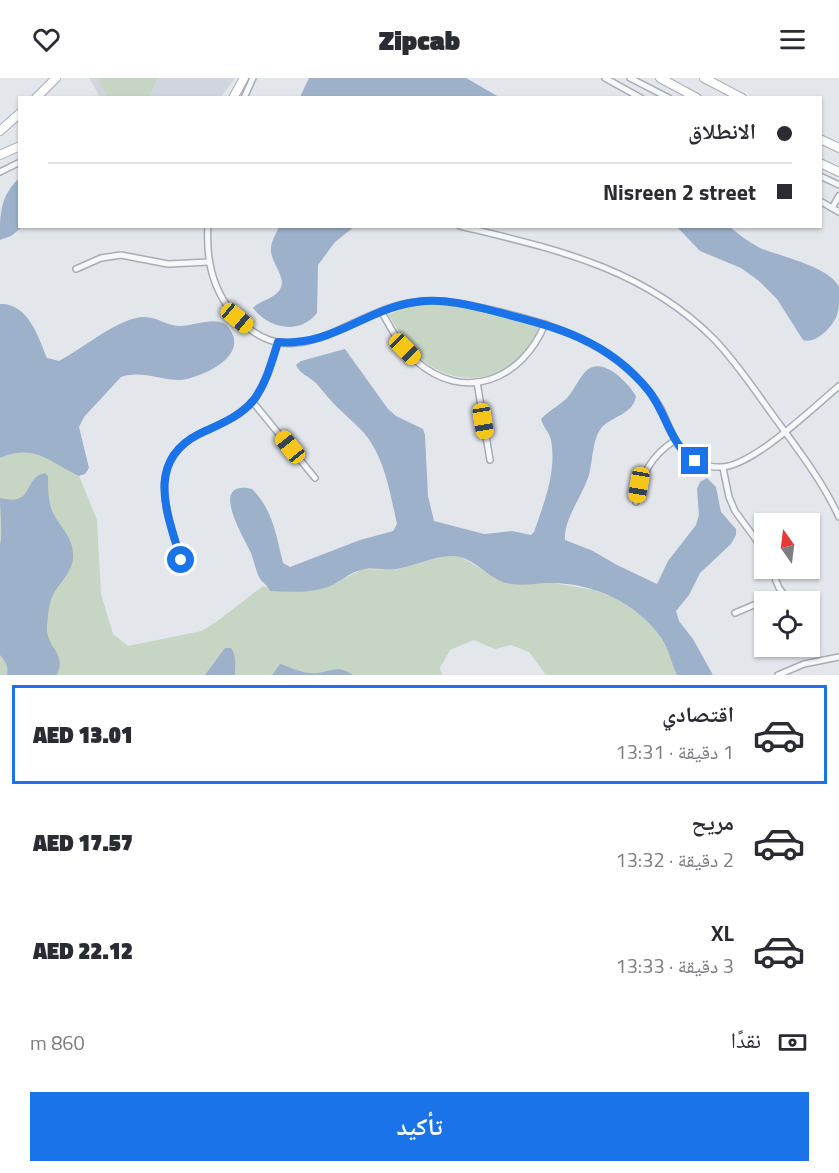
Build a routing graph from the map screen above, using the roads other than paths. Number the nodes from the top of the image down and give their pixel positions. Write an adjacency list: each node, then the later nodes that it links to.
1 (56, 78): 8 (main road)
2 (244, 78): 9 (main road)
3 (254, 78): 10 (street)
4 (605, 78): 11 (street)
5 (630, 78): 12 (street)
6 (660, 78): 13 (main road)
7 (704, 78): 14 (main road)
8 (39, 96)
9 (234, 96)
10 (245, 96)
11 (637, 96)
12 (665, 96)
13 (694, 96)
14 (738, 96)
15 (18, 115): 16 (main road)
16 (0, 131)
17 (822, 139): 19 (main road)
18 (18, 147): 20 (main road)
19 (839, 148)
20 (0, 155)
21 (18, 163): 23 (street)
22 (822, 164): 24 (main road)
23 (0, 172)
24 (839, 172)
25 (822, 177): 26 (street)
26 (838, 186)
27 (839, 196): 29 (street)
28 (822, 202): 29 (street)
29 (832, 208): 30 (street)
30 (839, 212)
31 (208, 228): 33 (street)
32 (468, 228): 41 (street)
33 (209, 262): 34 (street); 37 (street)
34 (76, 269)
35 (381, 311): 36 (street); 37 (street); 38 (street)
36 (545, 324): 38 (street); 42 (street)
37 (278, 342): 40 (street)
38 (477, 382): 43 (street)
39 (839, 386): 41 (street)
40 (252, 401): 45 (street); 49 (street)
41 (785, 431): 44 (street); 47 (street)
42 (674, 441): 44 (street); 46 (street)
43 (490, 460)
44 (723, 468): 48 (street)
45 (315, 478)
46 (636, 502)
47 (839, 517)
48 (754, 537)
49 (181, 560)
50 (776, 579): 51 (street)
51 (735, 613)
52 (839, 657): 53 (street)
53 (778, 675)

